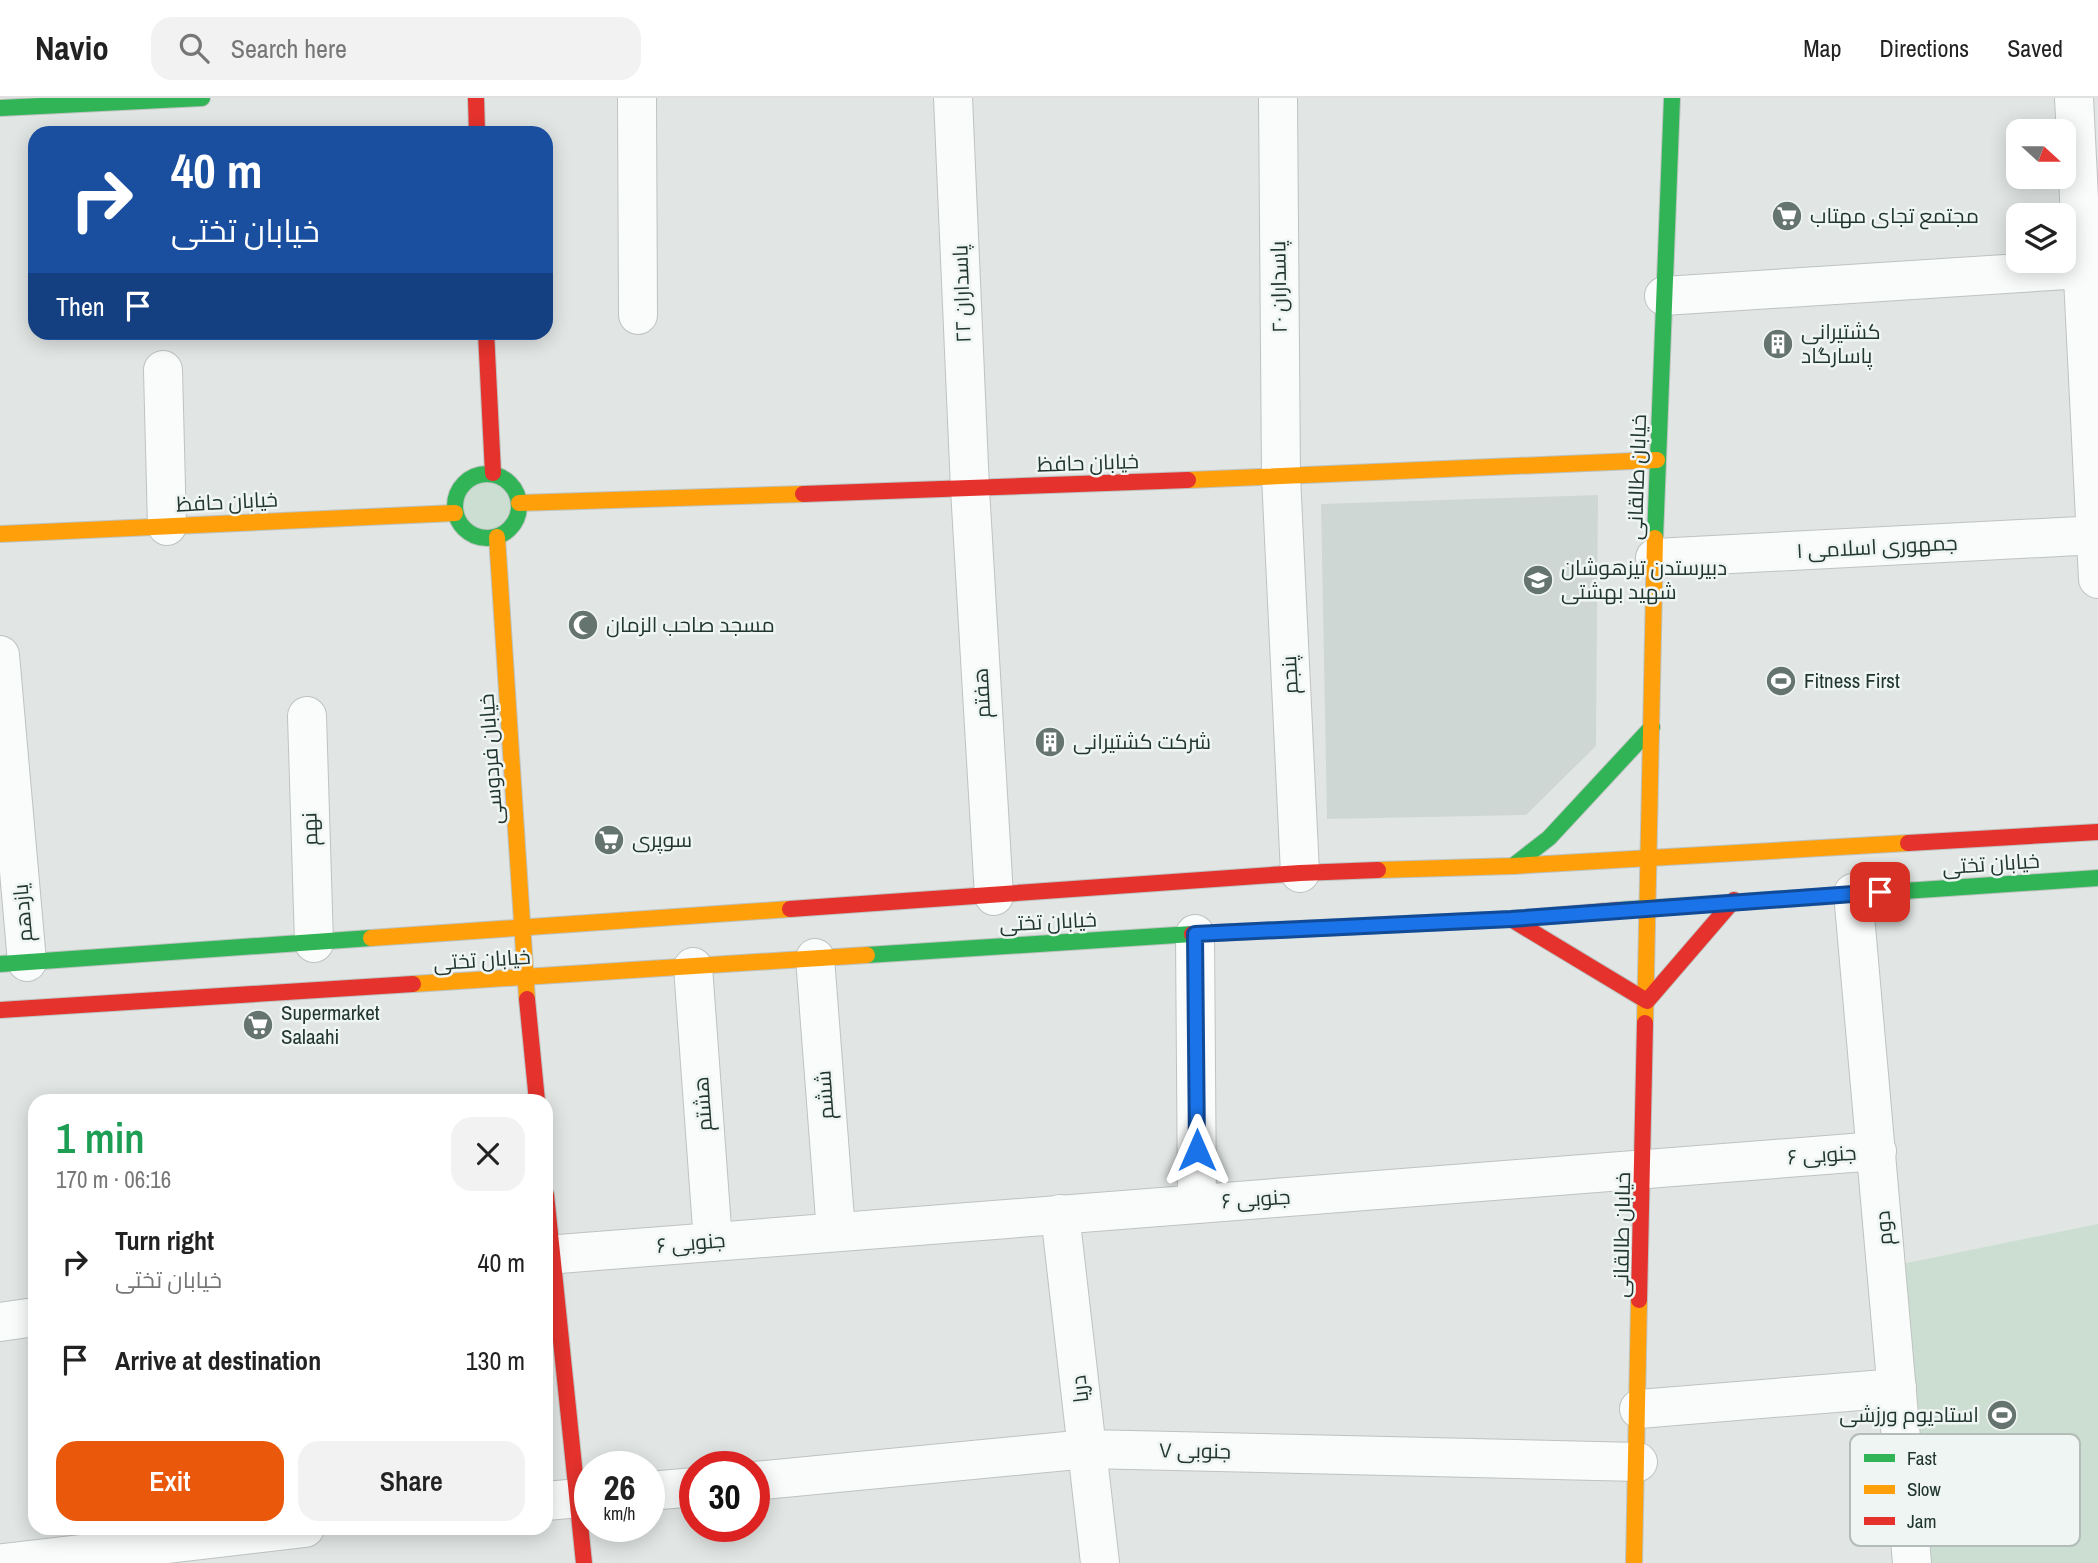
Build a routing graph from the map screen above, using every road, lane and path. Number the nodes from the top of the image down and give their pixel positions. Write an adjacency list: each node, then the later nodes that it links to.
1 (202, 98): 8 (main road)
2 (476, 98): 9 (main road)
3 (637, 98): 12 (street)
4 (953, 98): 18 (street, پاسداران ۲۲)
5 (1278, 98): 17 (street, پاسداران ۲۰)
6 (1672, 98): 11 (main road, خیابان طالقانی)
7 (2074, 98): 10 (street)
8 (0, 108)
9 (477, 126)
10 (2090, 268): 11 (street); 23 (street)
11 (1664, 296): 15 (main road, خیابان طالقانی)
12 (638, 315)
13 (486, 340): 16 (main road)
14 (163, 370): 21 (street)
15 (1657, 460): 17 (main road, خیابان حافظ); 25 (main road, خیابان طالقانی)
16 (493, 473): 19 (main road); 20 (main road)
17 (1281, 476): 18 (main road, خیابان حافظ); 33 (street, پنجم)
18 (970, 489): 19 (main road, خیابان حافظ); 36 (street, هفتم)
19 (519, 503): 24 (main road)
20 (455, 513): 21 (main road, خیابان حافظ); 24 (main road)
21 (167, 526): 22 (main road, خیابان حافظ)
22 (0, 534)
23 (2097, 535): 25 (street, جمهوری اسلامی ۱); 26 (street)
24 (497, 537): 40 (main road, خیابان فردوسی)
25 (1655, 558): 29 (main road, خیابان طالقانی)
26 (2098, 579)
27 (0, 655): 44 (street, یازدهم)
28 (307, 716): 42 (street, نهم)
29 (1652, 727): 31 (main road, خیابان طالقانی); 32 (main road)
30 (2098, 832): 31 (main road, خیابان تختی)
31 (1648, 857): 32 (main road, خیابان تختی); 38 (main road, خیابان طالقانی)
32 (1513, 866): 33 (main road, خیابان تختی)
33 (1300, 873): 36 (main road, خیابان تختی)
34 (2098, 878): 35 (main road, خیابان تختی)
35 (1853, 893): 37 (main road, خیابان تختی); 50 (street, دوم)
36 (994, 896): 40 (main road, خیابان تختی)
37 (1734, 900): 38 (main road, خیابان تختی); 47 (main road)
38 (1649, 908): 39 (main road, خیابان تختی); 47 (main road, خیابان طالقانی)
39 (1511, 919): 41 (main road, خیابان تختی); 47 (main road)
40 (523, 929): 42 (main road, خیابان تختی); 46 (main road, خیابان فردوسی)
41 (1195, 934): 43 (main road, خیابان تختی); 52 (street)
42 (314, 943): 44 (main road, خیابان تختی)
43 (815, 958): 45 (main road, خیابان تختی); 54 (street, ششم)
44 (14, 963)
45 (693, 967): 46 (main road, خیابان تختی); 55 (street, هشتم)
46 (525, 978): 48 (main road, خیابان تختی); 49 (main road, خیابان فردوسی)
47 (1647, 1001): 51 (main road, خیابان طالقانی)
48 (0, 1010)
49 (536, 1094)
50 (1877, 1151): 51 (street, ۶ جنوبی); 60 (street, دوم)
51 (1644, 1169): 52 (street, ۶ جنوبی); 61 (main road, خیابان طالقانی)
52 (1198, 1204): 53 (street, ۶ جنوبی)
53 (1060, 1214): 54 (street, ۶ جنوبی); 63 (street, دریا)
54 (836, 1232): 55 (street, ۶ جنوبی)
55 (713, 1241): 56 (street, ۶ جنوبی)
56 (553, 1255)
57 (553, 1301): 66 (main road)
58 (28, 1318): 59 (street)
59 (0, 1322)
60 (1897, 1388): 61 (street); 62 (street, دوم)
61 (1639, 1409): 64 (main road, خیابان طالقانی)
62 (1901, 1434)
63 (1087, 1448): 64 (street, ۷ جنوبی); 65 (street, ۷ جنوبی); 70 (street, دریا)
64 (1637, 1462): 71 (main road, خیابان طالقانی)
65 (770, 1479)
66 (570, 1499): 69 (main road)
67 (245, 1535): 68 (street)
68 (3, 1563)
69 (584, 1563)
70 (1100, 1563)
71 (1634, 1563)

